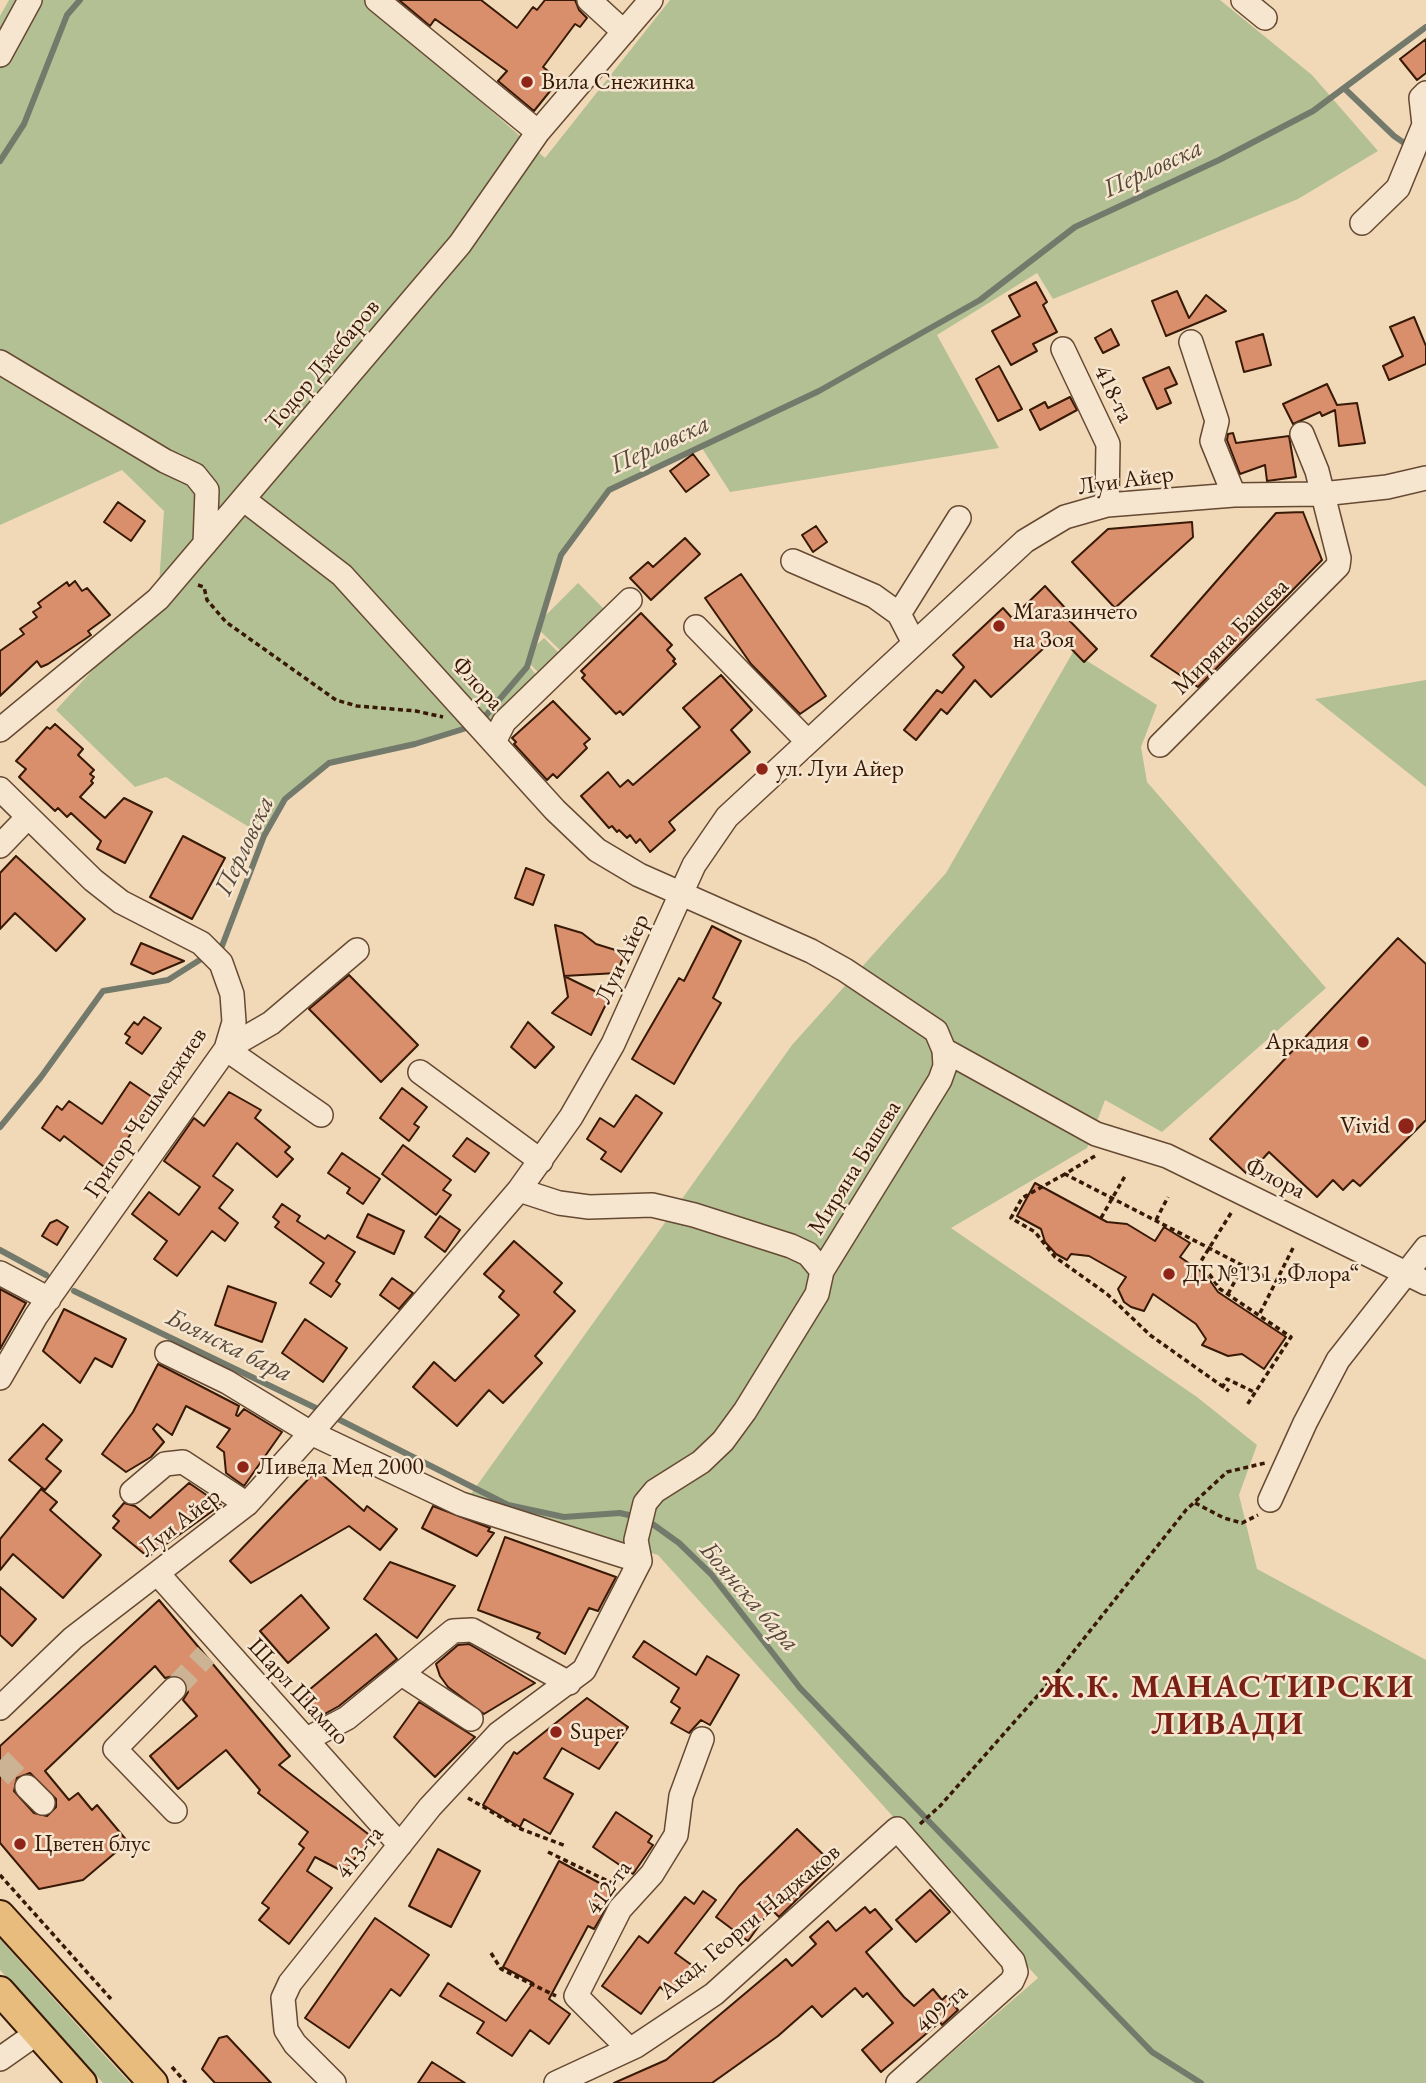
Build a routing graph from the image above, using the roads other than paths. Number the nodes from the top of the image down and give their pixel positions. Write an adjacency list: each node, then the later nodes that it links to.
1 (30, 0): 8 (street)
2 (377, 0): 10 (street)
3 (589, 0): 7 (street)
4 (651, 0): 7 (street, Тодор Джебаров)
5 (1242, 0): 6 (street)
6 (1265, 18)
7 (624, 32): 10 (street, Тодор Джебаров)
8 (0, 55)
9 (1426, 93): 11 (street)
10 (538, 132): 19 (street, Тодор Джебаров)
11 (1362, 223)
12 (1191, 342): 18 (street)
13 (1063, 349): 20 (street, 418-та)
14 (0, 362): 22 (street)
15 (1302, 434): 17 (street)
16 (1426, 478): 17 (street, Луи Айер)
17 (1322, 494): 18 (street, Луи Айер); 31 (street, Миряна Башева)
18 (1234, 495): 20 (street, Луи Айер)
19 (243, 499): 22 (street, Тодор Джебаров); 29 (street, Флора)
20 (1107, 505): 27 (street, Луи Айер)
21 (959, 518): 25 (street)
22 (205, 544): 28 (street, Тодор Джебаров)
23 (793, 561): 25 (street)
24 (630, 600): 29 (street)
25 (899, 614): 27 (street)
26 (696, 627): 30 (street)
27 (914, 643): 30 (street, Луи Айер)
28 (0, 730)
29 (494, 741): 35 (street, Флора)
30 (808, 742): 35 (street, Луи Айер)
31 (1160, 745)
32 (0, 789): 33 (street, Григор Чешмеджиев)
33 (28, 817): 34 (street); 37 (street, Григор Чешмеджиев)
34 (0, 846)
35 (680, 892): 38 (street); 41 (street, Луи Айер)
36 (356, 950): 37 (street)
37 (226, 1049): 40 (street); 48 (street, Григор Чешмеджиев)
38 (944, 1050): 44 (street, Миряна Башева); 45 (street, Флора)
39 (420, 1072): 41 (street)
40 (321, 1115)
41 (541, 1161): 42 (street, Луи Айер)
42 (519, 1190): 44 (street); 51 (street, Луи Айер)
43 (1426, 1248): 45 (street)
44 (822, 1271): 55 (street, Миряна Башева)
45 (1405, 1271): 47 (street, Флора); 53 (street)
46 (0, 1273): 48 (street)
47 (1426, 1283)
48 (49, 1299): 50 (street, Григор Чешмеджиев)
49 (167, 1353): 51 (street)
50 (0, 1378)
51 (322, 1420): 54 (street, Луи Айер); 55 (street)
52 (132, 1492): 54 (street)
53 (1270, 1500)
54 (247, 1504): 56 (street, Луи Айер)
55 (638, 1551): 58 (street, 413-та)
56 (158, 1574): 60 (street, Луи Айер); 62 (street, Шарл Шампо)
57 (402, 1674): 58 (street); 61 (street); 62 (street)
58 (569, 1683): 65 (street, 413-та)
59 (174, 1689): 64 (street)
60 (0, 1708)
61 (471, 1719)
62 (307, 1739): 65 (street, Шарл Шампо)
63 (702, 1739): 70 (street, 412-та)
64 (176, 1811)
65 (400, 1844): 74 (street, 413-та)
66 (0, 1914): 73 (main road)
67 (1016, 1972): 70 (street, Акад. Георги Наджаков); 76 (street, 409-та)
68 (0, 1991): 69 (main road)
69 (37, 2033): 71 (street); 72 (main road)
70 (629, 2049): 75 (street, Акад. Георги Наджаков)
71 (0, 2059)
72 (82, 2083)
73 (153, 2083)
74 (334, 2083)
75 (556, 2083)
76 (898, 2083)

